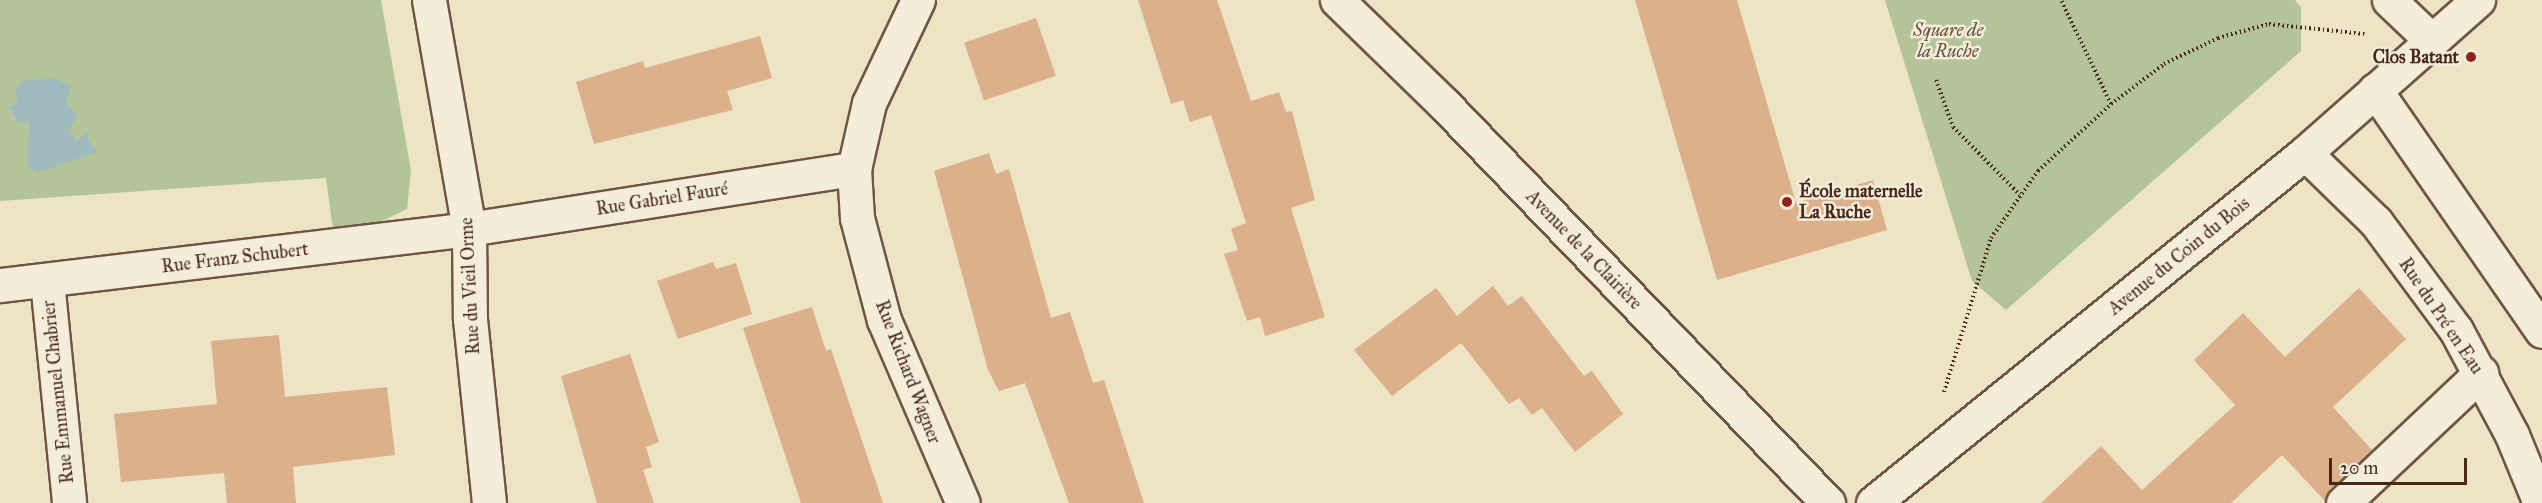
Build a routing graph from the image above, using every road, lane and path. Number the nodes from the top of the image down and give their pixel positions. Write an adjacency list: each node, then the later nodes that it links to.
1 (429, 0): 14 (street, Rue du Vieil Orme)
2 (918, 0): 12 (street, Rue Richard Wagner)
3 (1336, 0): 23 (street, Avenue de la Clairière)
4 (2061, 0): 10 (path)
5 (2389, 0): 7 (street)
6 (2478, 0): 7 (street, Avenue du Coin du Bois)
7 (2432, 41): 9 (street, Avenue du Coin du Bois); 10 (path)
8 (1936, 80): 13 (path)
9 (2375, 90): 11 (street, Avenue du Coin du Bois); 17 (street)
10 (2111, 104): 13 (path)
11 (2305, 153): 18 (street, Rue du Pré en Eau); 24 (street, Avenue du Coin du Bois)
12 (854, 169): 14 (street, Rue Gabriel Fauré); 22 (street, Rue Richard Wagner)
13 (2020, 195): 19 (path)
14 (469, 229): 15 (street, Rue Franz Schubert); 21 (street, Rue du Vieil Orme)
15 (47, 281): 16 (street, Rue Franz Schubert); 20 (street, Rue Emmanuel Chabrier)
16 (0, 285)
17 (2542, 331)
18 (2481, 373): 25 (street); 26 (street, Rue du Pré en Eau)
19 (1942, 397)
20 (69, 503)
21 (489, 503)
22 (963, 503)
23 (1828, 503)
24 (1873, 503)
25 (2343, 503)
26 (2540, 503)

